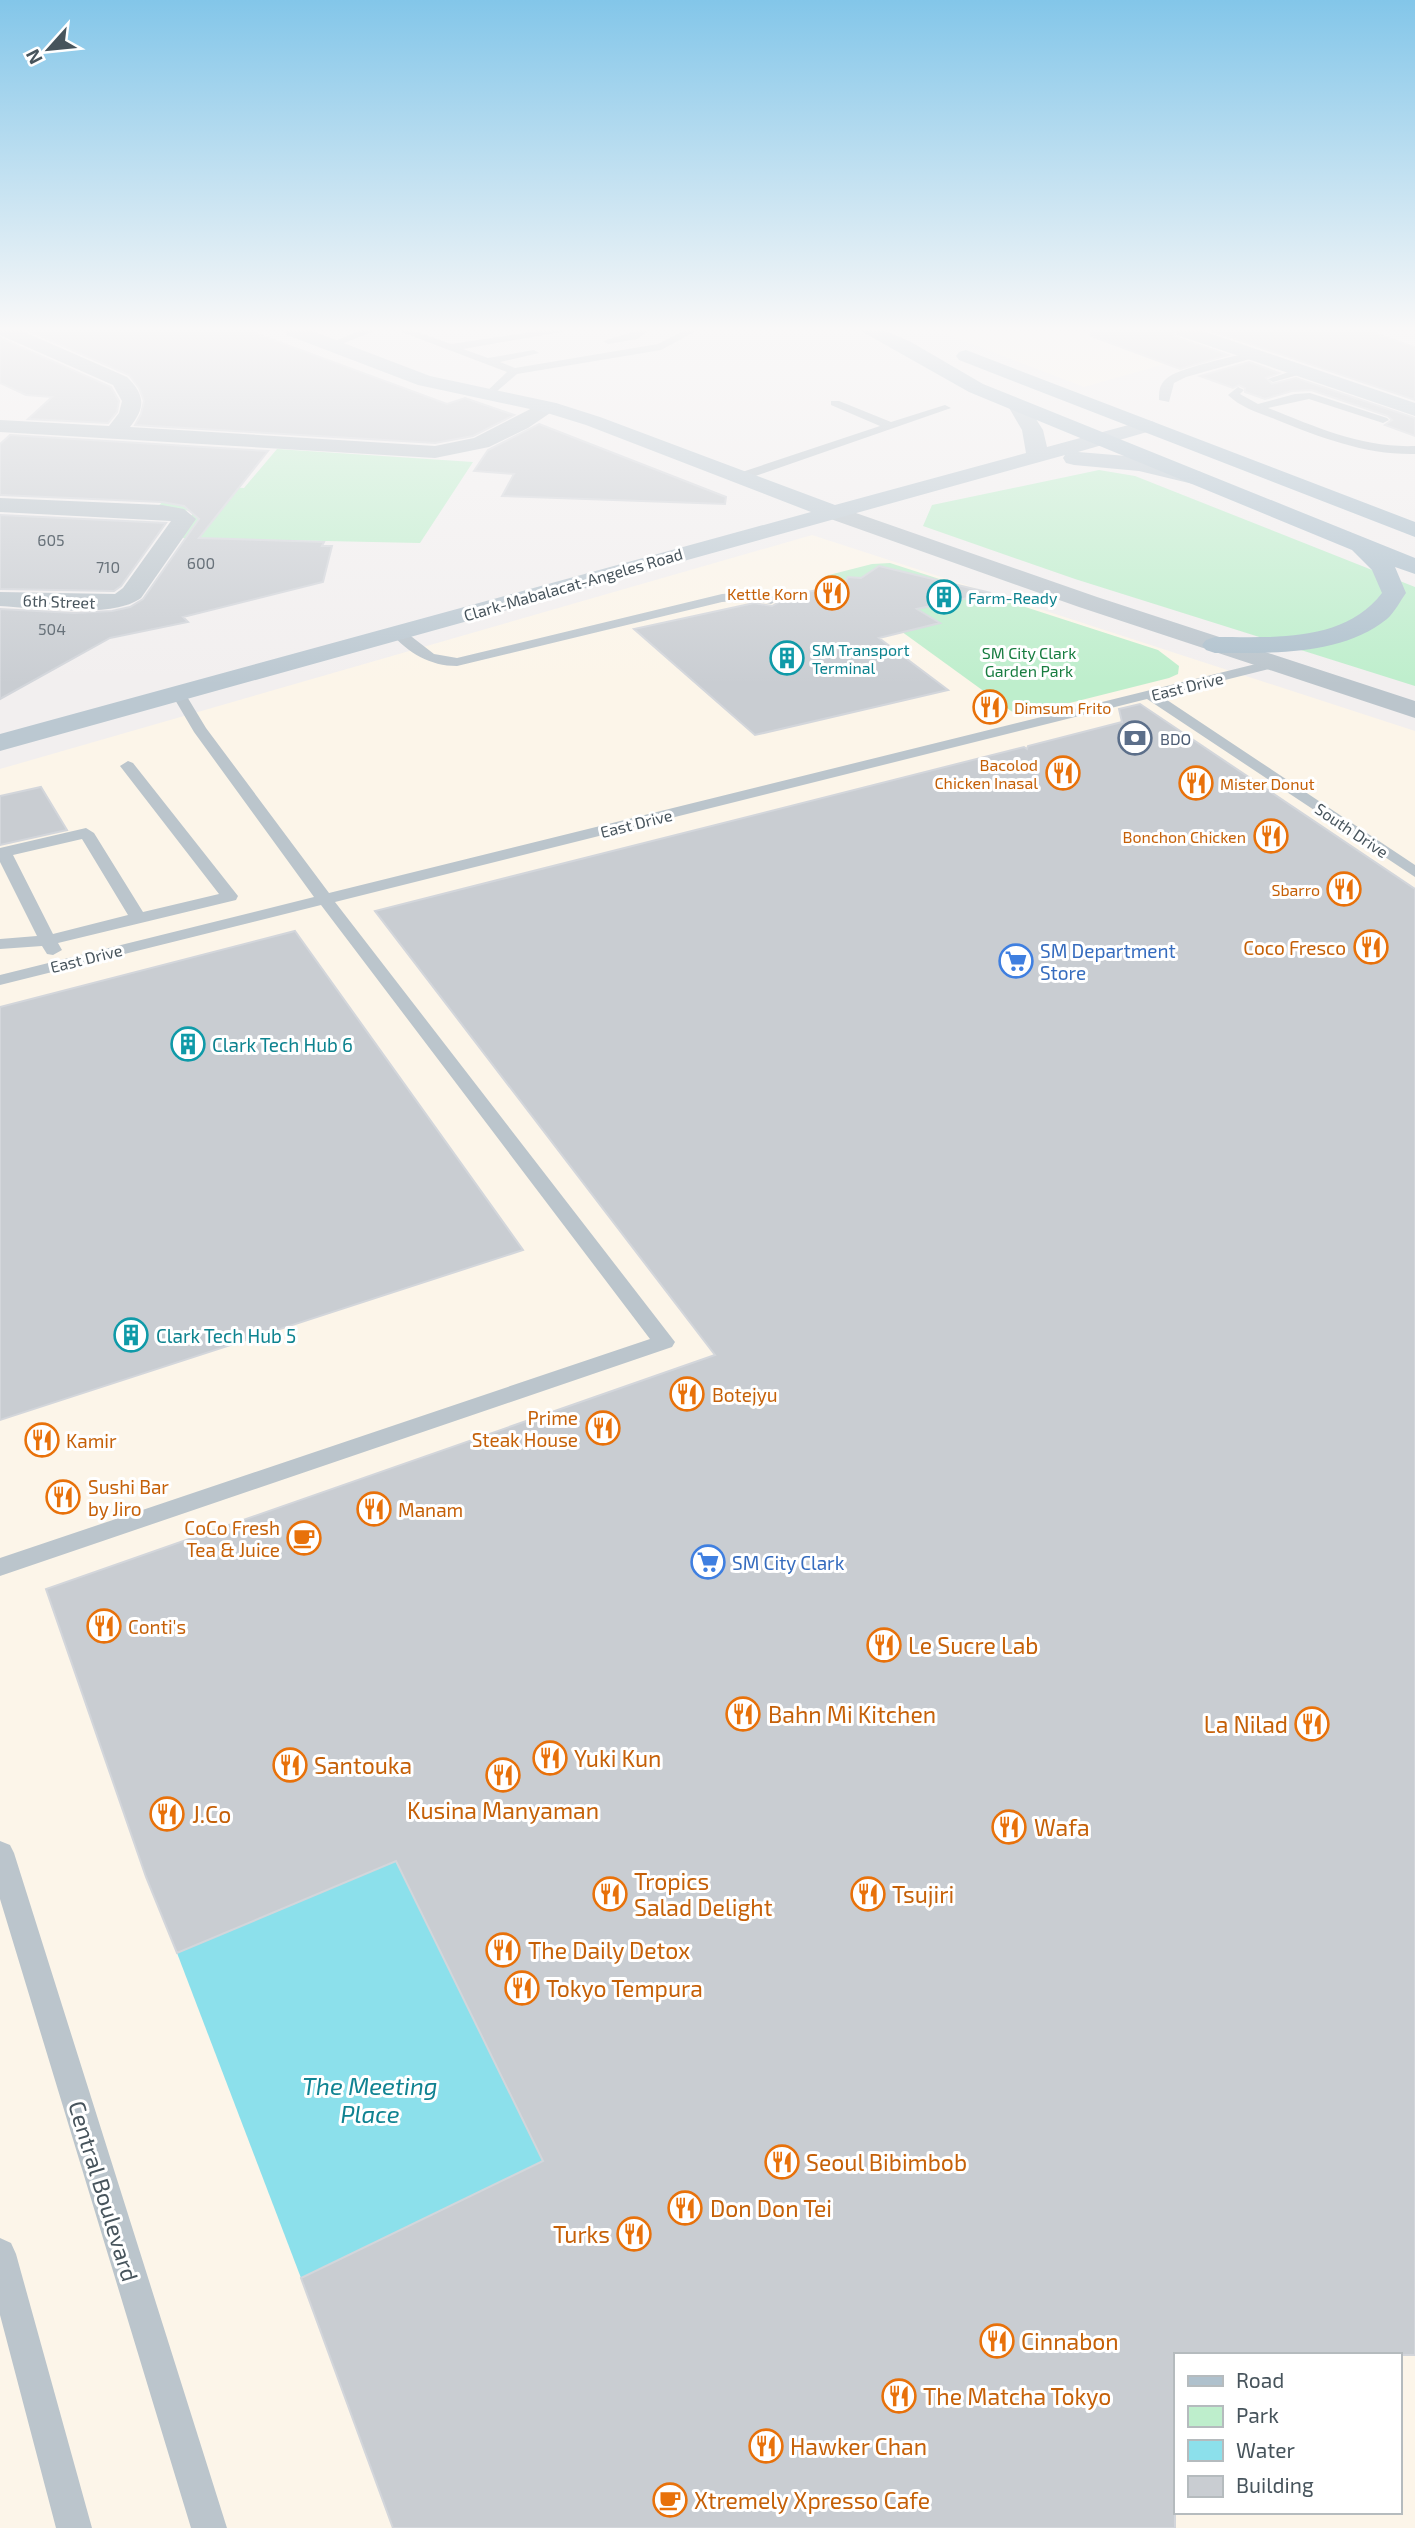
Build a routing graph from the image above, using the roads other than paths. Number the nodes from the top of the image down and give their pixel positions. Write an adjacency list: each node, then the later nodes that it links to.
1 (384, 449): 2 (street)
2 (468, 449)
3 (666, 449): 12 (main road)
4 (822, 449): 12 (lane)
5 (1038, 449): 11 (main road)
6 (1069, 449): 11 (main road, Clark-Mabalacat-Angeles Road)
7 (1123, 449): 13 (main road)
8 (1206, 449): 16 (main road)
9 (1378, 449): 10 (lane)
10 (1415, 450)
11 (1036, 458): 13 (main road); 15 (main road, Clark-Mabalacat-Angeles Road)
12 (740, 477): 15 (main road)
13 (1193, 477): 17 (main road)
14 (0, 505): 19 (street, 6th Street)
15 (833, 512): 22 (main road, Clark-Mabalacat-Angeles Road); 24 (street)
16 (1415, 530)
17 (1359, 544): 18 (main road); 24 (main road)
18 (1415, 567)
19 (0, 599)
20 (771, 600): 21 (lane)
21 (600, 628): 22 (lane); 23 (lane)
22 (398, 633): 26 (main road, Clark-Mabalacat-Angeles Road)
23 (639, 634)
24 (1215, 645): 25 (street)
25 (1272, 664): 27 (lane, East Drive); 28 (street)
26 (178, 693): 29 (main road, Clark-Mabalacat-Angeles Road); 33 (lane)
27 (1150, 695): 32 (lane, South Drive); 33 (lane, East Drive)
28 (1415, 710)
29 (0, 743)
30 (128, 766): 34 (lane)
31 (1, 853): 34 (lane); 35 (lane)
32 (1415, 872)
33 (325, 900): 37 (lane, East Drive); 39 (lane)
34 (139, 919): 35 (lane)
35 (47, 940): 36 (lane); 37 (lane)
36 (0, 944)
37 (60, 965): 38 (lane, East Drive)
38 (0, 979)
39 (0, 1567)
40 (0, 1853): 43 (lane, Central Boulevard)
41 (0, 2254): 42 (lane)
42 (74, 2528)
43 (209, 2528)

